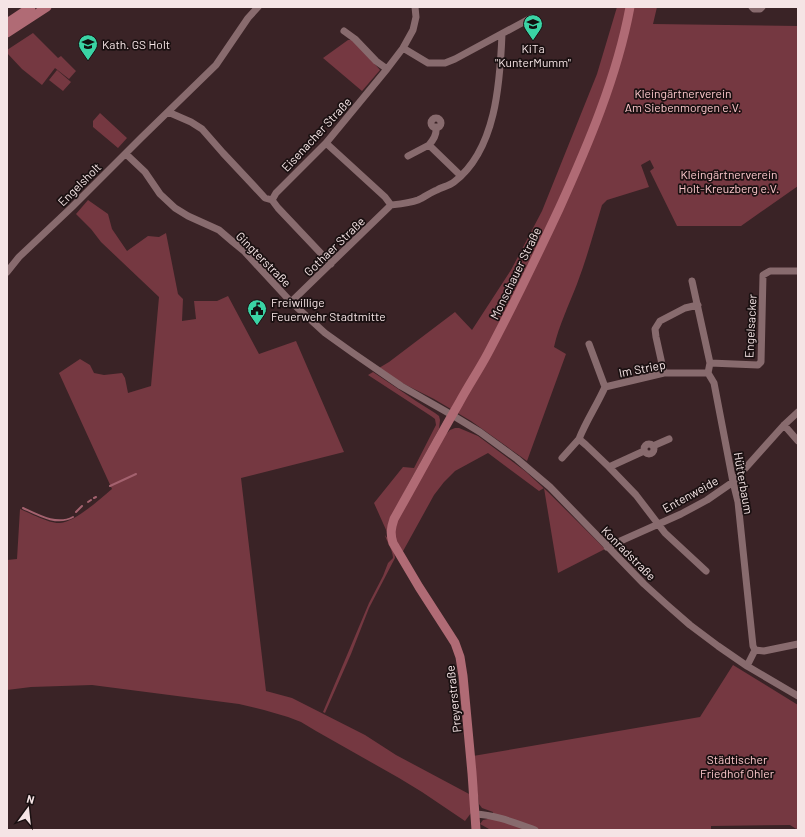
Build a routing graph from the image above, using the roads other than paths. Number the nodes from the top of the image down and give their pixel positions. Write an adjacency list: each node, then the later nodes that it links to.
1 (31, 7): 9 (main road)
2 (47, 7): 11 (main road)
3 (258, 7): 15 (street, Engelsholt)
4 (415, 7): 13 (street, Eisenacher Straße)
5 (630, 7): 36 (main road, Monschauer Straße)
6 (752, 7): 7 (street)
7 (762, 7)
8 (531, 18): 12 (street)
9 (7, 22)
10 (344, 31): 14 (street)
11 (7, 33)
12 (502, 34): 13 (street); 21 (street)
13 (403, 48): 14 (street, Eisenacher Straße)
14 (387, 70): 17 (street, Eisenacher Straße)
15 (168, 112): 19 (street, Engelsholt); 22 (street)
16 (436, 127): 18 (street)
17 (326, 143): 22 (street, Eisenacher Straße); 23 (street)
18 (429, 145): 20 (street); 21 (street)
19 (126, 154): 26 (street, Engelsholt); 28 (street, Gingterstraße)
20 (408, 156)
21 (461, 176): 23 (street)
22 (272, 200): 24 (street)
23 (391, 205): 24 (street, Gothaer Straße)
24 (331, 264): 28 (street, Gothaer Straße)
25 (798, 271): 31 (street, Engelsacker)
26 (7, 272)
27 (692, 281): 29 (street)
28 (291, 302): 36 (street, Gingterstraße)
29 (698, 305): 31 (street); 32 (street)
30 (589, 344): 34 (street, Im Striep)
31 (710, 364): 33 (street)
32 (664, 373): 33 (street, Im Striep); 34 (street, Im Striep)
33 (708, 373): 43 (street, Hütterbaum)
34 (606, 387): 38 (street, Im Striep)
35 (798, 412): 37 (street, Entenweide)
36 (452, 415): 45 (main road, Monschauer Straße); 46 (street, Konradstraße)
37 (784, 425): 40 (street); 43 (street, Entenweide)
38 (579, 439): 41 (street, Im Striep); 42 (street)
39 (669, 439): 42 (street)
40 (798, 441)
41 (562, 458)
42 (609, 467): 44 (street)
43 (733, 482): 44 (street, Entenweide); 49 (street, Hütterbaum)
44 (658, 524): 46 (street, Entenweide); 47 (street, Entenweide)
45 (391, 535): 52 (main road, Preyerstraße)
46 (607, 547): 50 (street, Konradstraße)
47 (706, 571)
48 (798, 644): 49 (street)
49 (755, 650): 50 (street)
50 (747, 666): 51 (street, Konradstraße)
51 (798, 696)
52 (475, 814): 53 (main road, Preyerstraße); 54 (street)
53 (476, 830)
54 (535, 830)

